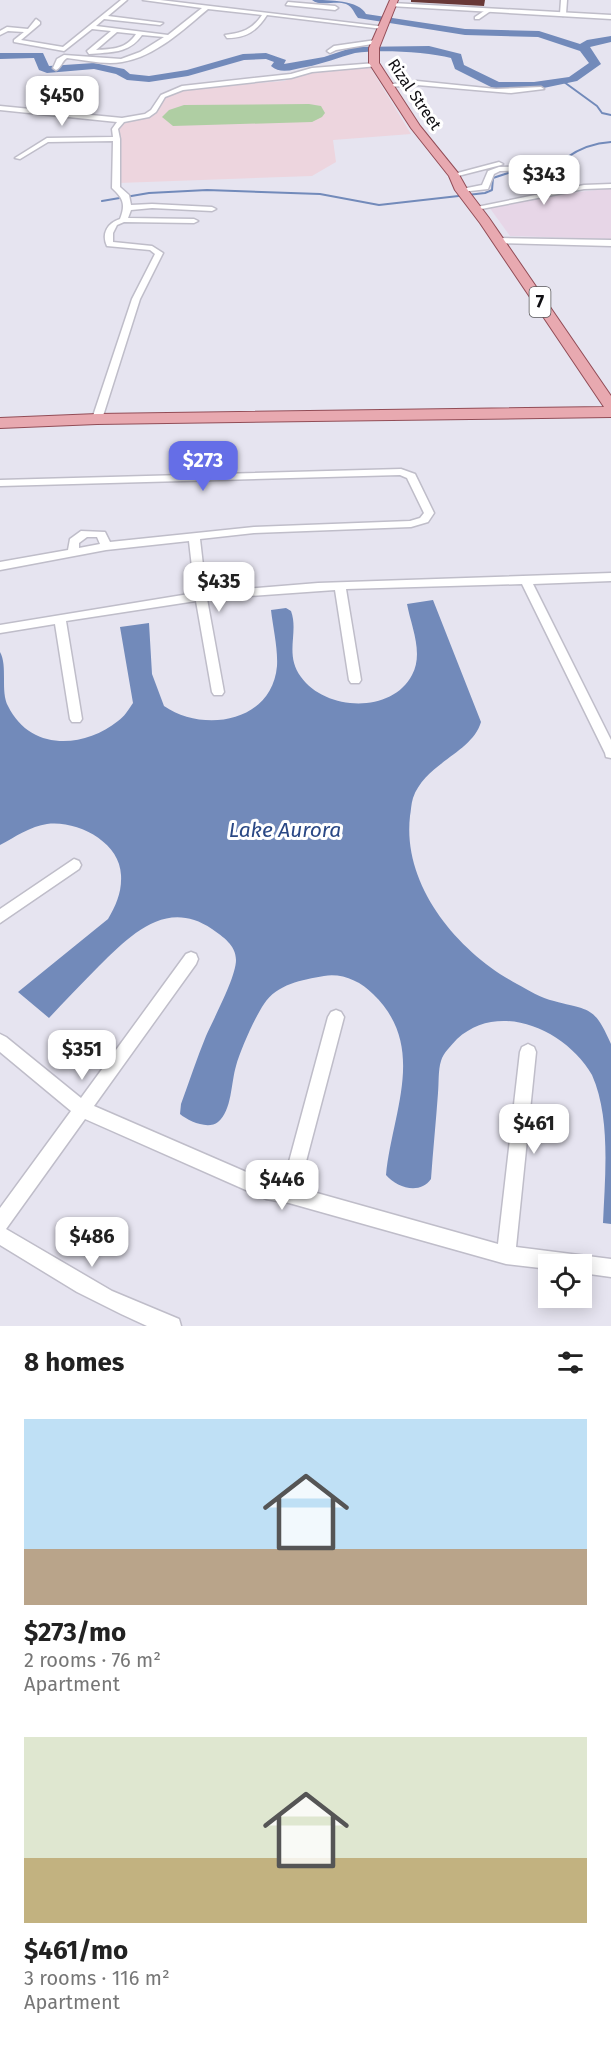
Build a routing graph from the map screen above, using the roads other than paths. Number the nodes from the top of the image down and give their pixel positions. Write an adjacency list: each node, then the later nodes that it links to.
1 (124, 0): 13 (street)
2 (147, 0): 4 (street)
3 (564, 0): 11 (street)
4 (190, 2): 7 (street)
5 (289, 2): 8 (street); 12 (street)
6 (393, 3): 9 (street); 19 (main road, Rizal Street)
7 (207, 7): 10 (street); 27 (street)
8 (335, 8)
9 (489, 10): 11 (street); 15 (street)
10 (266, 13): 12 (street); 28 (street)
11 (563, 14): 14 (street)
12 (281, 15): 17 (street)
13 (103, 17): 18 (street); 20 (street)
14 (611, 17)
15 (477, 18)
16 (36, 21): 23 (street)
17 (344, 22): 19 (street); 24 (street)
18 (160, 23)
19 (384, 23): 32 (main road, Rizal Street)
20 (90, 27): 22 (street); 29 (street)
21 (4, 28): 23 (street); 25 (street)
22 (116, 30): 26 (street); 31 (street)
23 (28, 31): 29 (street)
24 (344, 31)
25 (0, 33)
26 (140, 33): 27 (street); 31 (street)
27 (167, 36): 33 (street)
28 (227, 36)
29 (64, 48): 31 (street)
30 (330, 51): 32 (street)
31 (90, 52)
32 (374, 52): 34 (main road, Rizal Street / 7); 37 (street)
33 (56, 68)
34 (388, 85): 35 (street); 42 (main road, Rizal Street / 7)
35 (541, 88)
36 (0, 108): 37 (street)
37 (122, 120): 38 (street)
38 (117, 139): 39 (street); 47 (street)
39 (18, 158)
40 (524, 162): 42 (street)
41 (560, 168): 46 (street)
42 (454, 174): 46 (main road, Rizal Street / 7)
43 (611, 179): 44 (street)
44 (595, 186): 45 (street); 46 (street)
45 (611, 186)
46 (467, 197): 51 (main road, 7)
47 (127, 202): 48 (street); 49 (street)
48 (213, 209)
49 (123, 220): 50 (street); 55 (street)
50 (194, 221)
51 (498, 241): 52 (street); 53 (main road, 7)
52 (611, 243)
53 (611, 407)
54 (611, 412): 55 (main road)
55 (96, 419): 56 (main road)
56 (0, 423)
57 (0, 483): 58 (street)
58 (194, 537): 59 (street); 65 (street)
59 (106, 546): 60 (street); 60 (street)
60 (73, 552): 61 (street)
61 (0, 566)
62 (611, 577): 63 (street)
63 (526, 582): 64 (street); 71 (street)
64 (340, 586): 65 (street); 68 (street)
65 (201, 596): 66 (street); 69 (street)
66 (60, 619): 67 (street); 70 (street)
67 (0, 629)
68 (355, 680)
69 (218, 693)
70 (76, 719)
71 (611, 753)
72 (74, 865): 73 (street)
73 (0, 917)
74 (191, 959): 78 (street)
75 (336, 1017): 79 (street)
76 (0, 1042): 78 (street)
77 (528, 1052): 82 (street)
78 (82, 1109): 79 (street); 80 (street)
79 (289, 1194): 82 (street)
80 (0, 1223)
81 (0, 1235): 84 (street)
82 (506, 1255): 83 (street)
83 (611, 1268)
84 (172, 1326)

